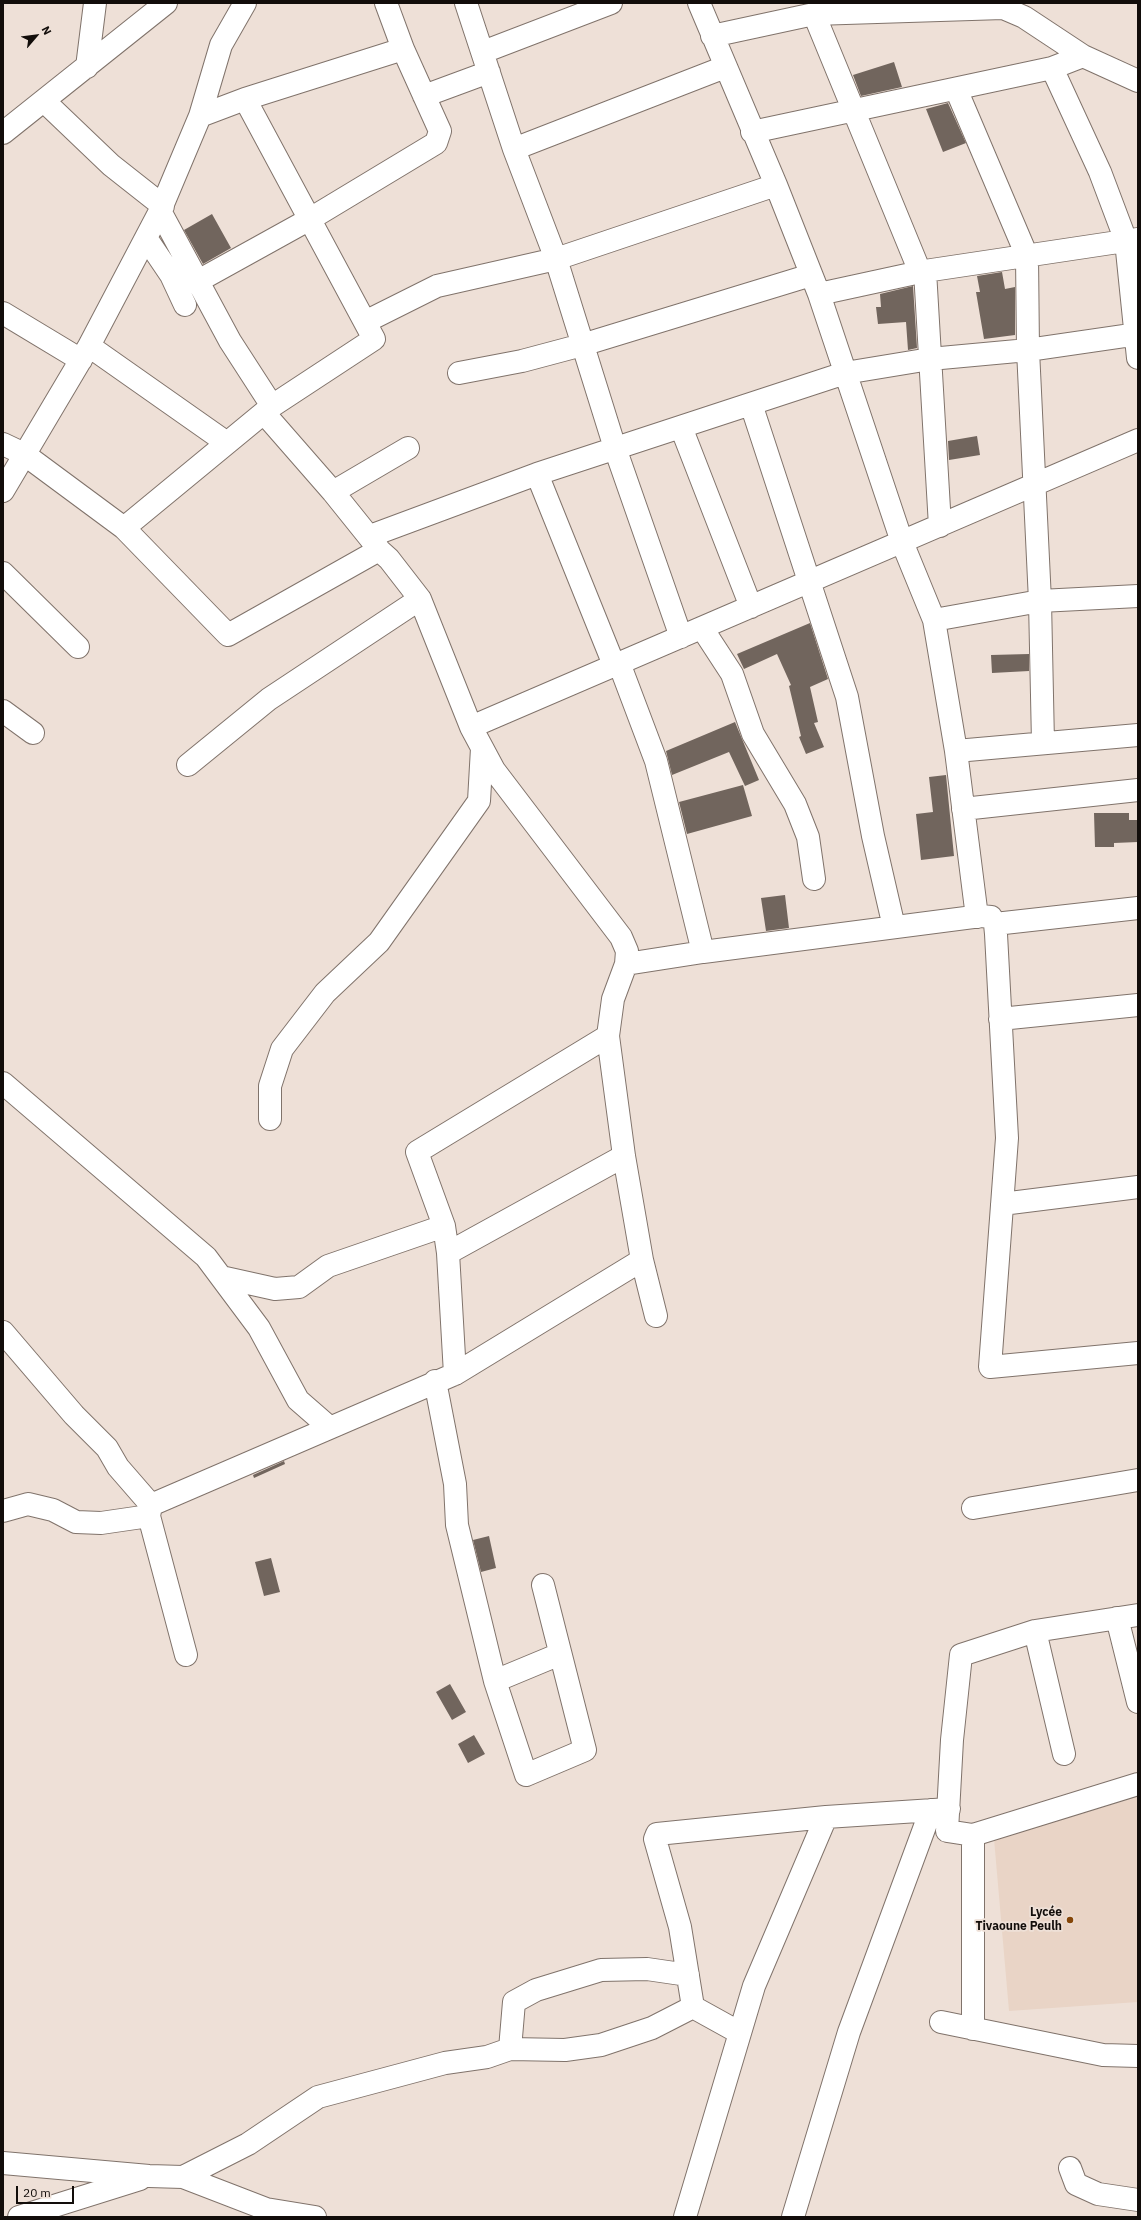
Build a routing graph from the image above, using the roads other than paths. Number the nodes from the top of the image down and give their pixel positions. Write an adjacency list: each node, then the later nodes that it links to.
1 (94, 3): 16 (street)
2 (166, 3): 16 (street)
3 (245, 3): 25 (street)
4 (386, 3): 13 (street)
5 (466, 3): 15 (street)
6 (611, 3): 10 (street)
7 (699, 3): 12 (street)
8 (1002, 6): 9 (street); 14 (street)
9 (889, 7): 11 (street)
10 (581, 8): 15 (street)
11 (814, 14): 12 (street); 24 (street)
12 (712, 36): 17 (street)
13 (403, 49): 21 (street); 22 (street)
14 (1083, 56): 18 (street); 19 (street)
15 (486, 62): 21 (street); 28 (street)
16 (87, 67): 23 (street)
17 (725, 68): 26 (street); 28 (street)
18 (1052, 68): 20 (street); 33 (street)
19 (1138, 81)
20 (956, 89): 24 (street); 34 (street)
21 (424, 96): 31 (street)
22 (245, 99): 25 (street); 31 (street)
23 (44, 101): 27 (street); 30 (street)
24 (854, 112): 26 (street); 36 (street)
25 (200, 116): 30 (street)
26 (752, 132): 29 (street)
27 (3, 133)
28 (514, 149): 35 (street)
29 (776, 185): 35 (street); 38 (street)
30 (161, 208): 32 (street); 37 (street)
31 (310, 219): 37 (street); 41 (street)
32 (146, 238): 37 (street); 45 (street)
33 (1132, 240): 34 (street); 42 (street)
34 (1027, 256): 36 (street); 44 (street)
35 (556, 259): 41 (street); 43 (street)
36 (922, 272): 38 (street); 47 (street)
37 (186, 273): 39 (street); 51 (street)
38 (815, 285): 43 (street); 49 (street)
39 (185, 305)
40 (3, 313): 45 (street)
41 (365, 322): 51 (street)
42 (1137, 334): 44 (street); 46 (street)
43 (582, 345): 48 (street); 57 (street)
44 (1028, 350): 47 (street); 60 (street)
45 (85, 353): 54 (street); 58 (street)
46 (1138, 358)
47 (930, 359): 49 (street); 63 (street)
48 (459, 373)
49 (845, 373): 50 (street); 65 (street)
50 (751, 404): 52 (street); 68 (street)
51 (268, 409): 54 (street); 62 (street)
52 (681, 427): 57 (street); 72 (street)
53 (1138, 440): 60 (street)
54 (227, 443): 64 (street)
55 (3, 444): 58 (street)
56 (408, 448): 62 (street)
57 (615, 448): 59 (street); 75 (street)
58 (24, 454): 61 (street); 64 (street)
59 (537, 474): 66 (street); 77 (street)
60 (1034, 486): 63 (street); 71 (street)
61 (3, 491)
62 (333, 492): 66 (street)
63 (940, 526): 65 (street)
64 (124, 528): 66 (street)
65 (902, 542): 68 (street); 73 (street)
66 (375, 543): 70 (street)
67 (3, 573): 76 (street)
68 (809, 582): 72 (street); 91 (street)
69 (1138, 596): 71 (street)
70 (420, 599): 79 (street); 85 (street)
71 (1040, 601): 73 (street); 82 (street)
72 (751, 607): 74 (street)
73 (934, 620): 84 (street)
74 (702, 628): 75 (street); 88 (street)
75 (681, 637): 77 (street)
76 (78, 647)
77 (617, 664): 79 (street); 92 (street)
78 (3, 711): 80 (street)
79 (471, 726): 83 (street)
80 (33, 733)
81 (1138, 735): 82 (street)
82 (1043, 743): 84 (street)
83 (482, 748): 93 (street); 98 (street)
84 (956, 751): 87 (street)
85 (188, 765)
86 (1138, 790): 87 (street)
87 (963, 809): 90 (street)
88 (814, 879)
89 (1138, 908): 90 (street)
90 (986, 920): 91 (street); 95 (street)
91 (894, 927): 92 (street)
92 (703, 952): 93 (street)
93 (626, 964): 96 (street)
94 (1138, 1005): 95 (street)
95 (1000, 1019): 101 (street)
96 (608, 1036): 99 (street); 102 (street)
97 (3, 1082): 105 (street)
98 (270, 1119)
99 (624, 1156): 103 (street); 104 (street)
100 (1138, 1187): 101 (street)
101 (1002, 1204): 108 (street)
102 (444, 1226): 103 (street); 105 (street)
103 (448, 1253): 109 (street)
104 (642, 1260): 106 (street); 109 (street)
105 (221, 1277): 110 (street)
106 (656, 1316)
107 (3, 1332): 113 (street)
108 (1138, 1353)
109 (445, 1378): 110 (street); 120 (street)
110 (329, 1428): 113 (street)
111 (1138, 1480): 112 (street)
112 (973, 1508)
113 (150, 1510): 114 (street); 119 (street)
114 (3, 1511)
115 (543, 1585): 118 (street)
116 (1128, 1616): 117 (street); 121 (street)
117 (1035, 1630): 122 (street); 124 (street)
118 (560, 1654): 120 (street); 120 (street)
119 (186, 1655)
120 (495, 1681)
121 (1138, 1702)
122 (1064, 1754)
123 (1138, 1784): 126 (street)
124 (940, 1810): 125 (street); 126 (street); 144 (street)
125 (826, 1817): 127 (street); 131 (street)
126 (973, 1835): 130 (street)
127 (688, 1974): 128 (street); 132 (street)
128 (693, 2007): 131 (street); 132 (street)
129 (941, 2022): 130 (street)
130 (973, 2028): 133 (street)
131 (740, 2032): 143 (street)
132 (510, 2049): 137 (street)
133 (1138, 2056)
134 (3, 2163): 136 (street)
135 (1070, 2168): 138 (street)
136 (149, 2176): 137 (street); 141 (street)
137 (183, 2177): 142 (street)
138 (1138, 2200)
139 (3, 2214): 140 (street)
140 (4, 2217)
141 (19, 2217)
142 (315, 2217)
143 (685, 2217)
144 (793, 2217)

